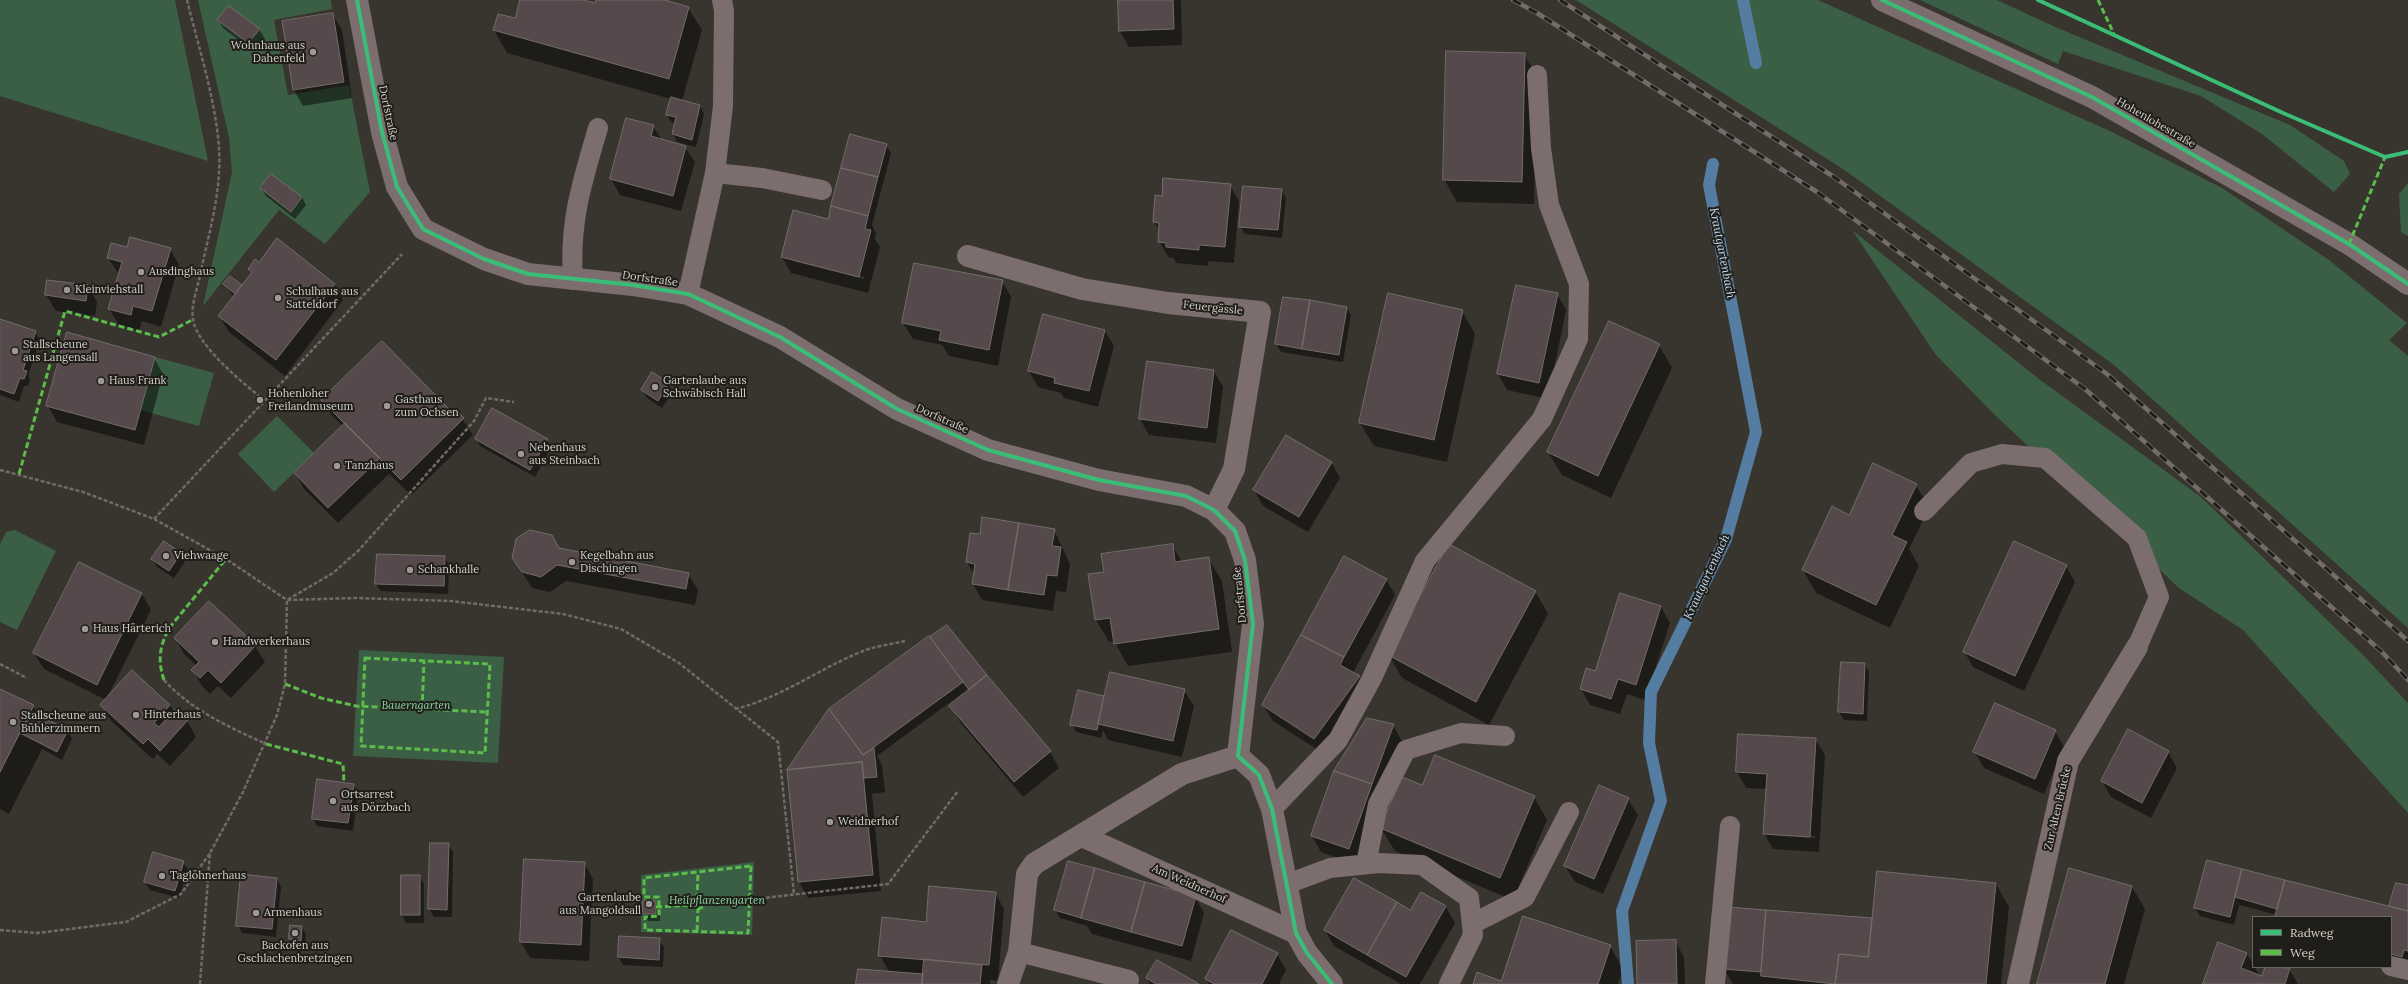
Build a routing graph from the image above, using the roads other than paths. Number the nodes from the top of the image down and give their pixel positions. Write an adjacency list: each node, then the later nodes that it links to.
1 (356, 0): 9 (street, Dorfstraße)
2 (722, 0): 6 (lane)
3 (1882, 0): 10 (street, Hohenlohestraße)
4 (1537, 75): 17 (lane)
5 (598, 128): 9 (lane)
6 (715, 173): 7 (lane); 11 (lane)
7 (822, 190)
8 (968, 256): 12 (street, Feuergässle)
9 (573, 280): 11 (street, Dorfstraße)
10 (2408, 284)
11 (688, 294): 12 (street, Dorfstraße)
12 (1214, 510): 16 (street, Dorfstraße)
13 (1924, 511): 14 (lane)
14 (2137, 647): 33 (street, Zur Alten Brücke)
15 (1505, 736): 21 (lane)
16 (1238, 756): 17 (street); 20 (street)
17 (1272, 809): 22 (street)
18 (1569, 812): 23 (lane)
19 (1730, 826): 32 (lane)
20 (1082, 836): 24 (street, Am Weidnerhof); 25 (street)
21 (1366, 864): 22 (lane); 23 (lane)
22 (1287, 884): 24 (street)
23 (1472, 924): 31 (lane)
24 (1296, 932): 30 (street)
25 (1019, 952): 28 (lane); 29 (street)
26 (2392, 966): 27 (lane)
27 (2408, 970)
28 (1129, 980)
29 (1008, 984)
30 (1332, 984)
31 (1449, 984)
32 (1715, 984)
33 (2018, 984)

